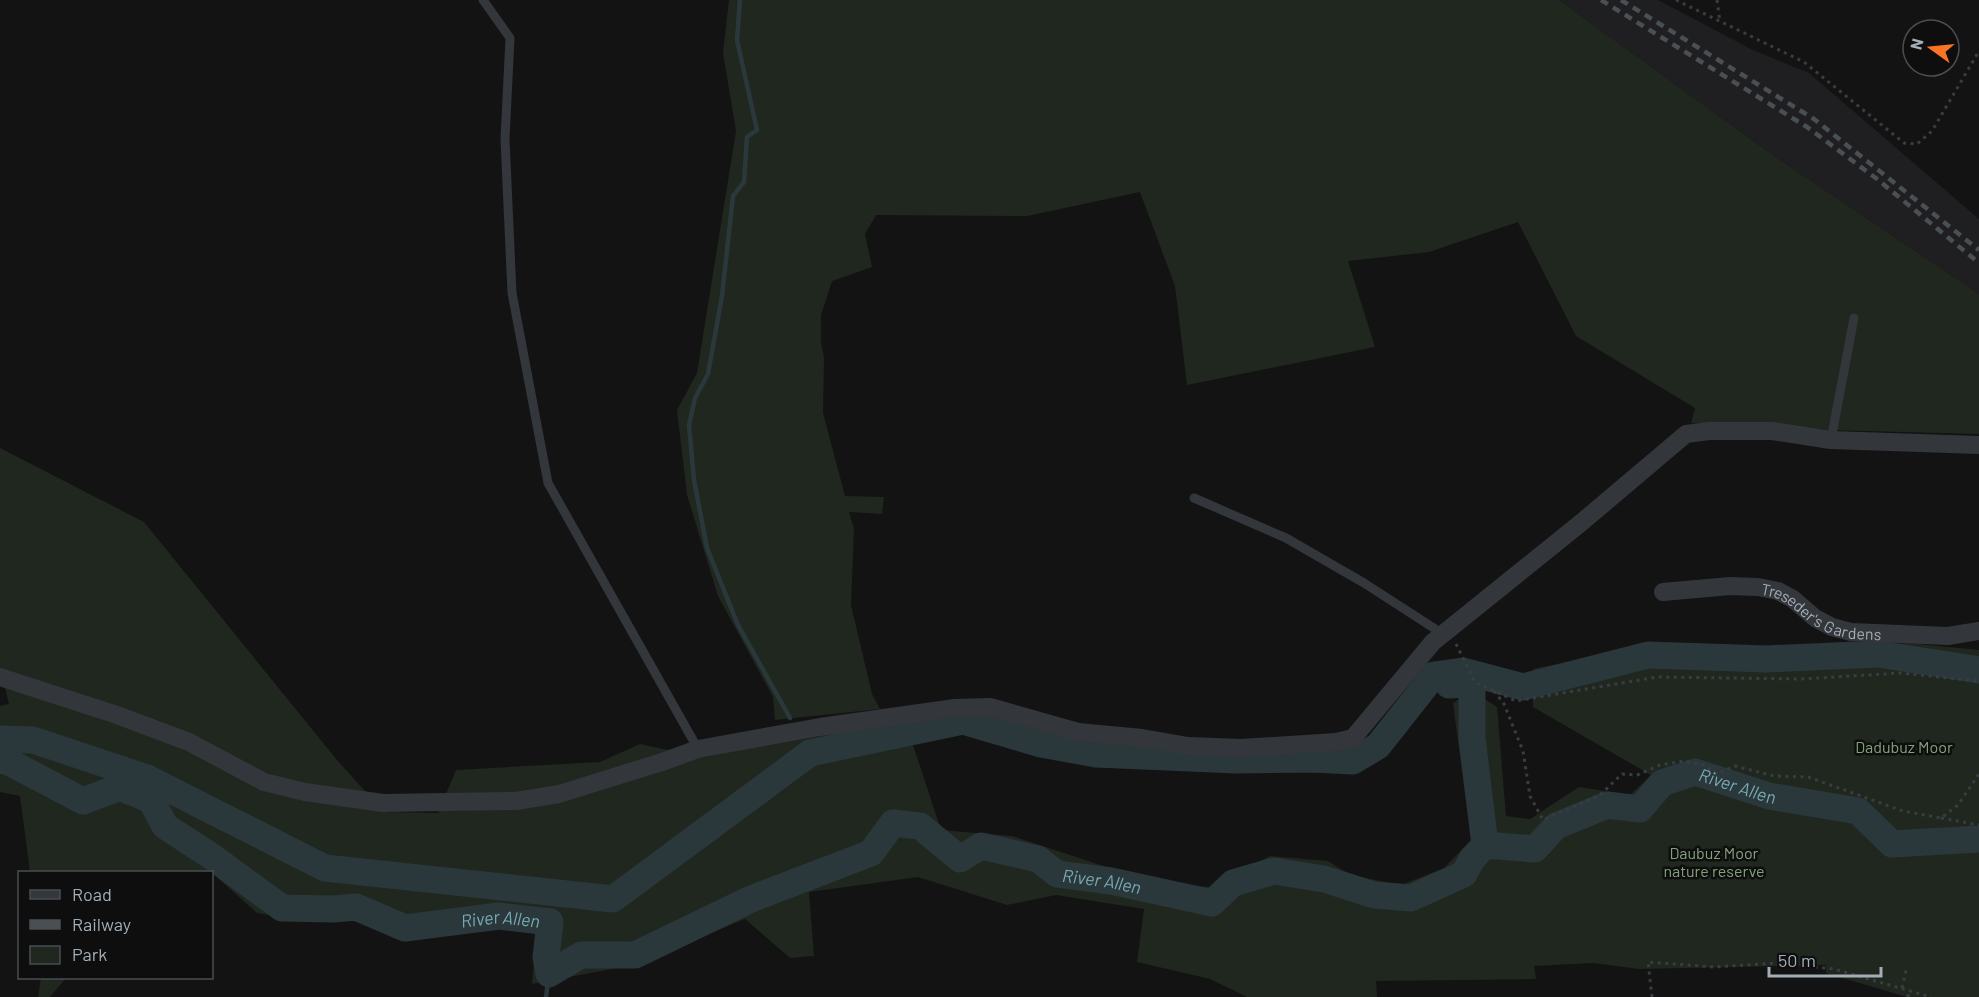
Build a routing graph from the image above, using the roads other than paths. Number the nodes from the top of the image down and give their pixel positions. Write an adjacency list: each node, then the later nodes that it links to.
1 (483, 0): 10 (lane)
2 (1854, 318): 3 (lane)
3 (1831, 440): 4 (street); 8 (street)
4 (1979, 445)
5 (1194, 498): 8 (lane)
6 (1663, 592): 7 (street, Treseder's Gardens)
7 (1979, 631)
8 (1445, 632): 10 (street)
9 (0, 677): 10 (street)
10 (698, 749)

